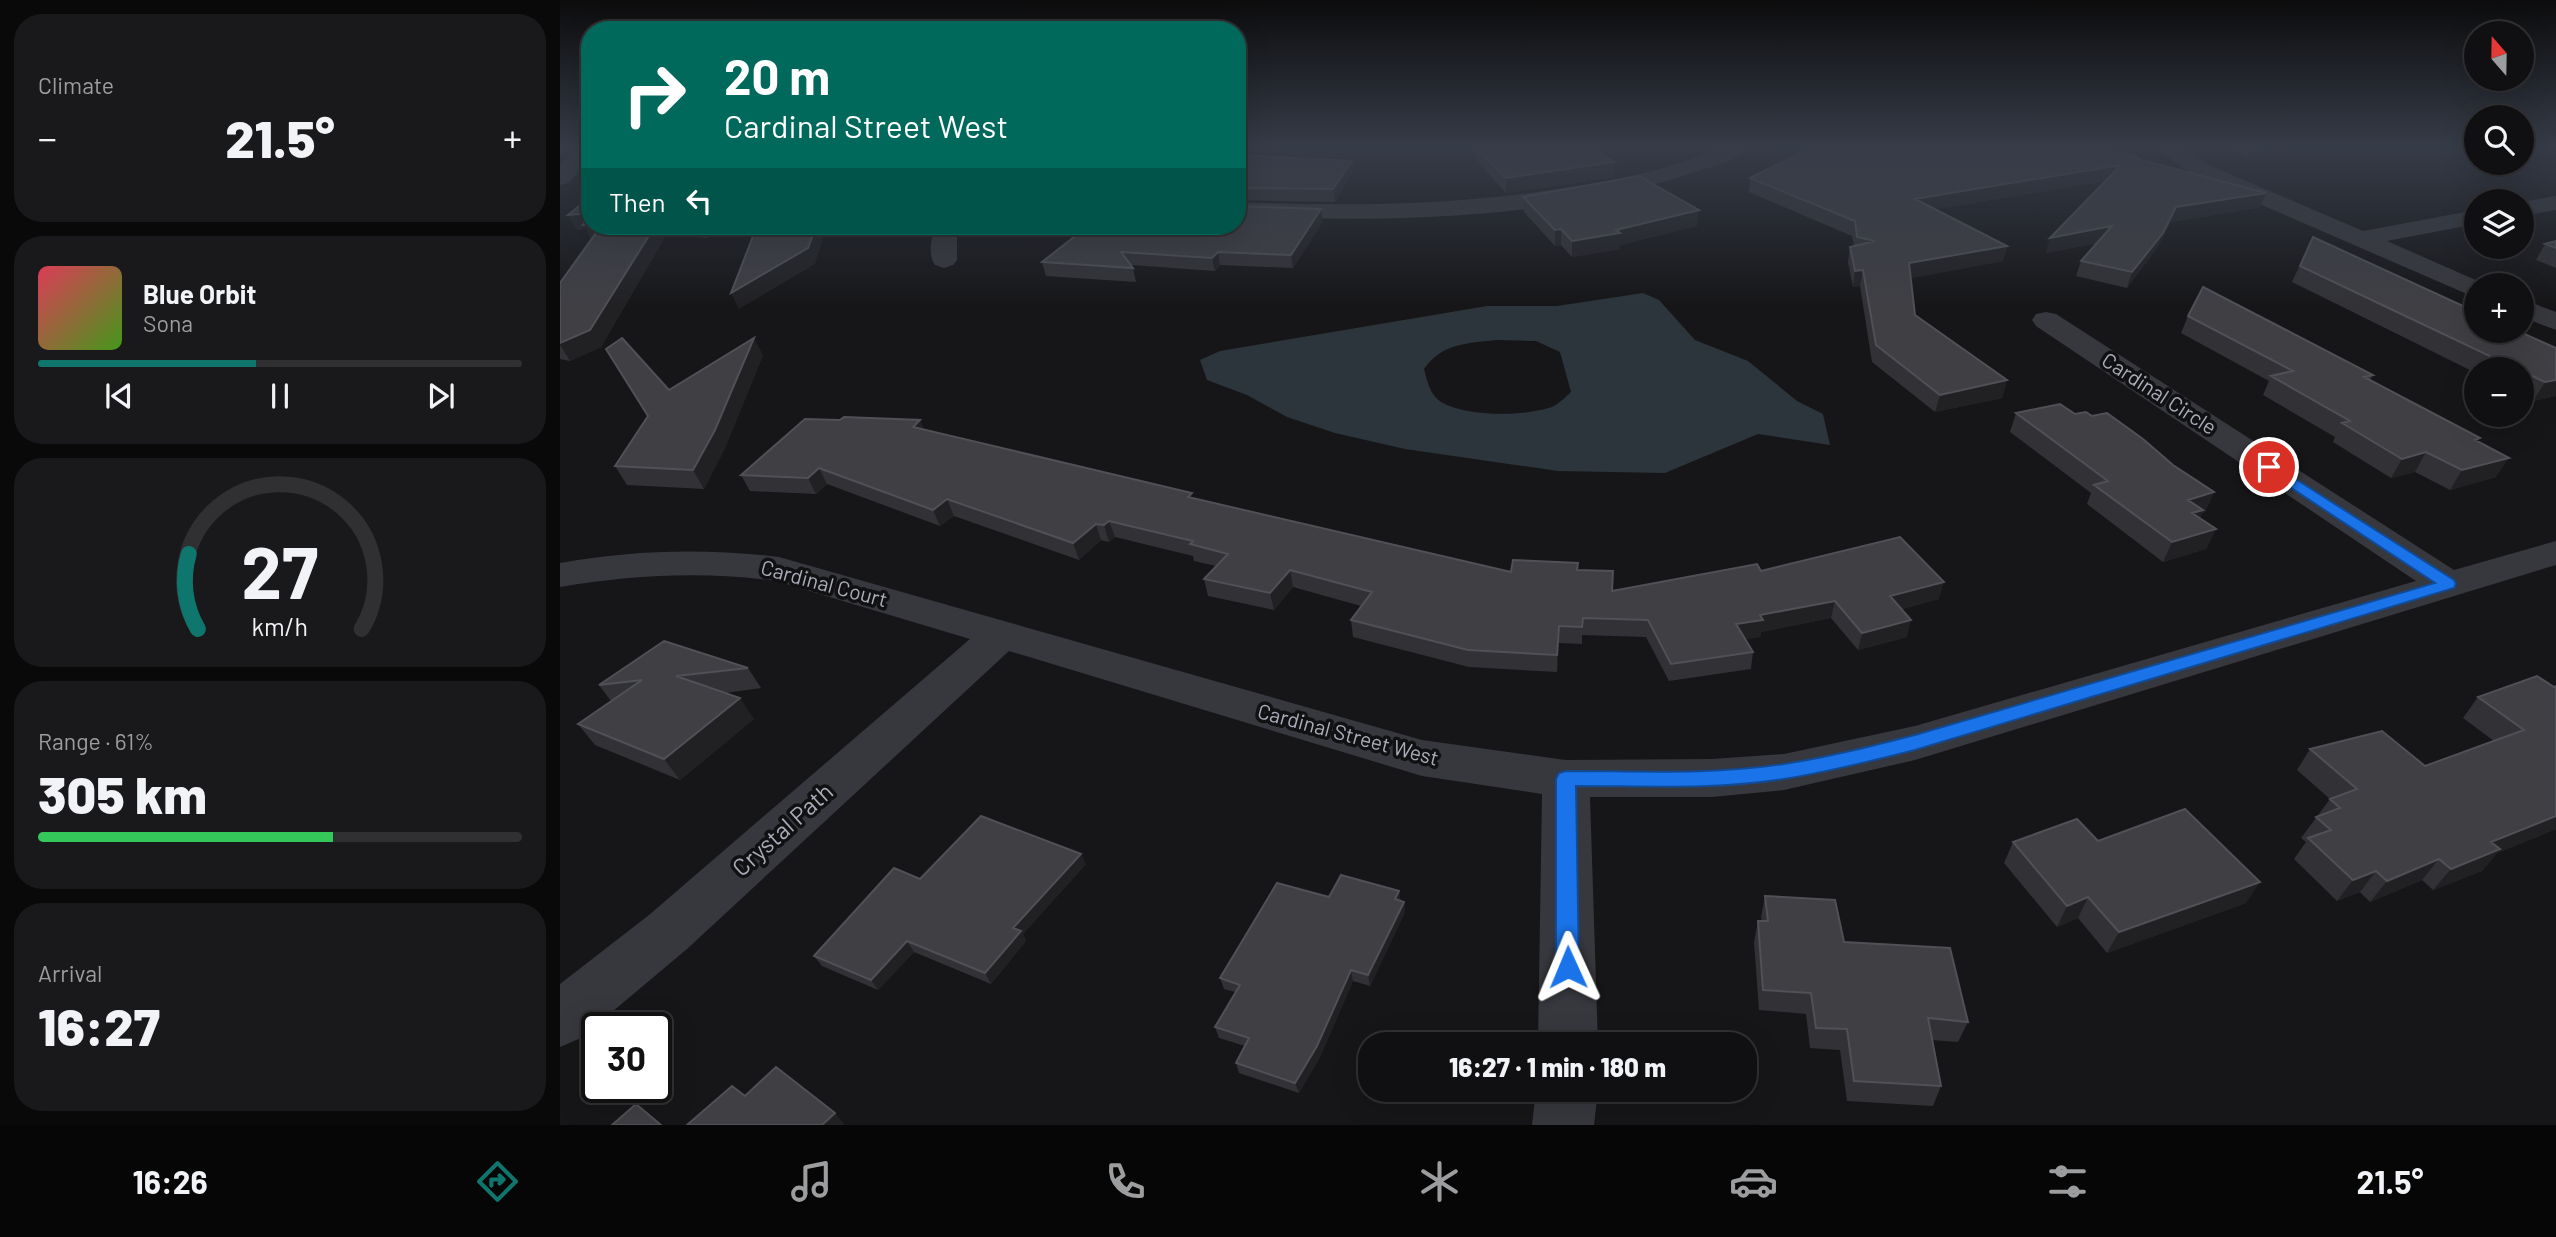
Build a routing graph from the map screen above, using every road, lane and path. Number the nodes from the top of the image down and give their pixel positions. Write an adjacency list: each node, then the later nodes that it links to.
1 (1539, 200): 5 (street)
2 (2273, 200): 8 (street)
3 (2556, 202): 4 (street)
4 (2534, 207)
5 (1246, 210)
6 (2464, 219): 8 (street)
7 (945, 235): 9 (street)
8 (2363, 238): 10 (street)
9 (944, 260)
10 (2464, 283)
11 (2534, 312): 13 (street)
12 (2046, 320): 16 (street, Cardinal Circle)
13 (2556, 322)
14 (2556, 553): 16 (street, Cardinal Street West)
15 (560, 575): 17 (street, Cardinal Court)
16 (2448, 584): 18 (street, Cardinal Street West)
17 (1001, 635): 18 (street, Cardinal Street West); 19 (street, Crystal Path)
18 (1566, 779): 20 (street)
19 (560, 1018)
20 (1568, 1032)
21 (1566, 1102): 22 (street)
22 (1563, 1125)

